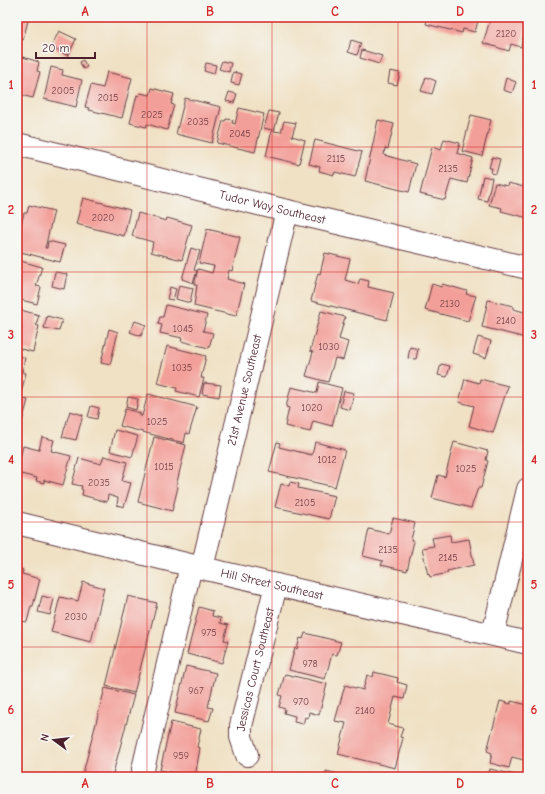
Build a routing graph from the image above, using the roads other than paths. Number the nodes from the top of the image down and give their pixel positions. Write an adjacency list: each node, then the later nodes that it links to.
1 (17, 144): 2 (street, Tudor Way Southeast)
2 (287, 211): 3 (street, Tudor Way Southeast); 6 (street, 21st Avenue Southeast)
3 (528, 268)
4 (528, 489): 8 (street)
5 (17, 523): 6 (street, Hill Street Southeast)
6 (197, 567): 7 (street, Hill Street Southeast); 11 (street, 21st Avenue Southeast)
7 (276, 584): 8 (street, Hill Street Southeast); 10 (street, Jessicas Court Southeast)
8 (493, 634): 9 (street, Hill Street Southeast)
9 (528, 643)
10 (247, 755)
11 (144, 769)

